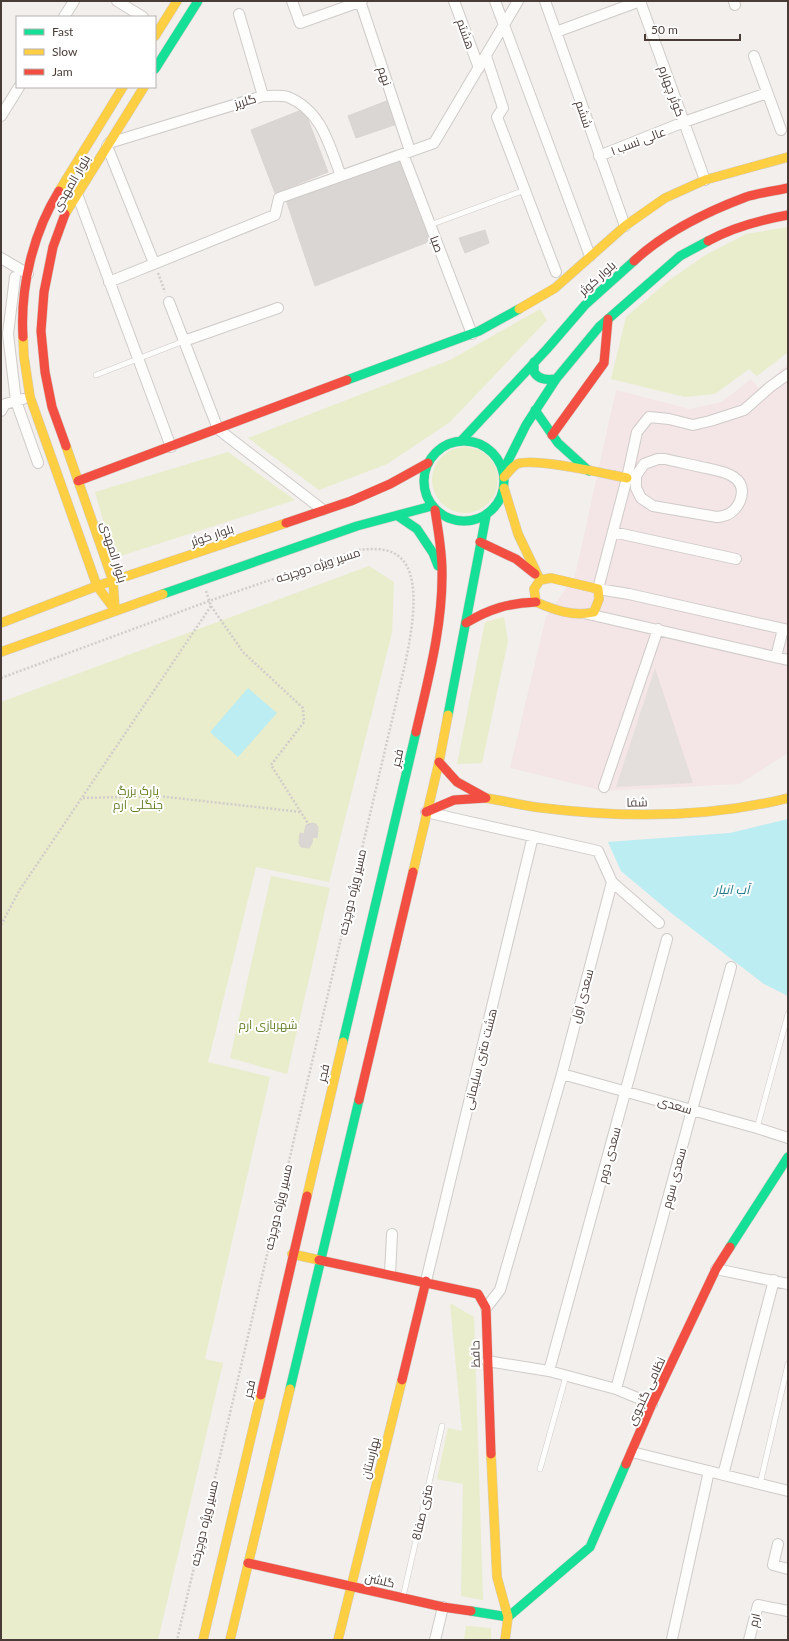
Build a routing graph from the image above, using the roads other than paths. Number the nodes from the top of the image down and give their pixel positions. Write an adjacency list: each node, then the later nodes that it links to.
1 (74, 1): 13 (street)
2 (117, 1): 14 (street)
3 (177, 1): 16 (main road)
4 (198, 1): 18 (main road)
5 (292, 1): 6 (street)
6 (361, 1): 32 (street, نهم)
7 (454, 1): 22 (street, هشتم)
8 (495, 1): 15 (street)
9 (518, 1): 15 (street)
10 (545, 1): 17 (street, ششم)
11 (640, 1): 17 (street); 29 (street, کوثر چهارم)
12 (238, 14): 27 (street)
13 (65, 16)
14 (141, 16)
15 (505, 24): 19 (street); 45 (street)
16 (157, 30): 18 (main road)
17 (556, 32): 33 (street, ششم)
18 (175, 37): 21 (main road)
19 (486, 56): 22 (street); 38 (street)
20 (754, 56): 26 (street)
21 (156, 67)
22 (479, 68): 32 (street)
23 (18, 88): 28 (street)
24 (122, 88): 43 (main road, بلوار المهدی)
25 (143, 88): 31 (main road, بلوار المهدی)
26 (767, 93): 29 (street, عالی نسب ۱); 30 (street)
27 (263, 96): 31 (street, گلریز); 35 (street, گلریز)
28 (1, 116)
29 (684, 122): 33 (street, عالی نسب ۱); 36 (street, کوثر چهارم)
30 (781, 130)
31 (108, 144): 39 (main road, بلوار المهدی); 47 (street)
32 (407, 153): 35 (street); 41 (street, صبا)
33 (599, 156): 42 (street, ششم)
34 (788, 157): 36 (main road)
35 (341, 176): 47 (street)
36 (705, 180): 42 (main road)
37 (788, 188): 58 (main road, بلوار کوثر)
38 (525, 190): 41 (lane); 48 (street)
39 (77, 194): 44 (main road, بلوار المهدی); 51 (street)
40 (788, 215): 54 (main road)
41 (430, 225): 55 (street, صبا)
42 (625, 226): 45 (main road)
43 (35, 242): 44 (main road); 49 (main road, بلوار المهدی)
44 (53, 247): 76 (main road, بلوار المهدی)
45 (590, 256): 55 (main road)
46 (1, 258): 49 (street)
47 (154, 263): 51 (street)
48 (556, 272)
49 (28, 274): 62 (main road, بلوار المهدی)
50 (15, 277): 63 (street)
51 (109, 282): 57 (street)
52 (169, 302): 56 (street)
53 (278, 308): 56 (street)
54 (608, 319): 61 (main road); 67 (main road)
55 (472, 334): 66 (main road)
56 (184, 341): 57 (lane); 66 (street)
57 (137, 359): 60 (lane); 69 (street)
58 (534, 362): 61 (main road); 68 (main road, بلوار کوثر)
59 (788, 374): 75 (street)
60 (96, 375)
61 (556, 379): 64 (main road)
62 (30, 397): 63 (street); 89 (main road, بلوار المهدی)
63 (16, 401): 65 (street); 70 (street)
64 (535, 410): 67 (main road); 74 (main road)
65 (1, 411)
66 (218, 429): 69 (main road); 80 (street)
67 (552, 435): 73 (main road)
68 (461, 441): 71 (main road); 74 (main road)
69 (170, 447): 76 (main road)
70 (38, 463)
71 (428, 463): 79 (main road); 80 (main road, بلوار کوثر)
72 (644, 464): 75 (street); 78 (street); 78 (street)
73 (591, 472): 74 (main road); 75 (main road)
74 (504, 474): 77 (main road)
75 (627, 478): 78 (street); 83 (street)
76 (78, 481): 88 (main road, بلوار المهدی)
77 (504, 488): 82 (main road); 87 (main road)
78 (636, 488)
79 (434, 508): 81 (main road); 82 (main road); 86 (main road, فجر)
80 (323, 510): 88 (main road, بلوار کوثر)
81 (398, 516): 86 (main road); 92 (main road)
82 (486, 516): 84 (main road)
83 (613, 532): 85 (street); 90 (street)
84 (480, 542): 87 (main road); 95 (main road)
85 (736, 559)
86 (442, 579): 119 (main road, فجر)
87 (540, 580): 90 (main road); 91 (main road)
88 (113, 581): 89 (main road, بلوار کوثر); 92 (main road, بلوار المهدی)
89 (97, 586): 92 (main road, بلوار المهدی); 94 (main road, بلوار کوثر)
90 (598, 589): 93 (main road); 97 (street)
91 (536, 602): 93 (main road); 95 (main road)
92 (116, 610): 98 (main road)
93 (588, 614): 96 (street)
94 (1, 623)
95 (466, 623): 101 (main road)
96 (658, 629): 99 (street); 102 (street)
97 (785, 629): 99 (street)
98 (1, 652)
99 (776, 657): 100 (street)
100 (788, 660)
101 (439, 762): 103 (main road); 105 (main road)
102 (604, 787)
103 (486, 798): 104 (main road, شفا); 105 (main road)
104 (788, 798)
105 (426, 812): 106 (street); 120 (main road)
106 (533, 836): 107 (street); 124 (street, هشت متری سلیمانی)
107 (612, 882): 108 (street); 112 (street, سعدی اول)
108 (659, 923)
109 (667, 939): 113 (street, سعدی دوم)
110 (731, 966): 114 (street, سعدی سوم)
111 (788, 1014): 115 (lane)
112 (562, 1074): 113 (street, سعدی); 126 (street, سعدی اول)
113 (626, 1091): 114 (street, سعدی); 129 (street, سعدی دوم)
114 (692, 1110): 115 (street, سعدی); 131 (street, سعدی سوم)
115 (757, 1128): 116 (street, سعدی)
116 (788, 1138)
117 (788, 1157): 121 (main road, نظامی گنجوی)
118 (392, 1234): 122 (street)
119 (292, 1254): 120 (main road); 149 (main road, فجر)
120 (319, 1260): 122 (main road); 141 (main road)
121 (716, 1268): 123 (street); 132 (main road, نظامی گنجوی)
122 (390, 1274): 124 (main road)
123 (774, 1280): 125 (street); 137 (street)
124 (426, 1281): 126 (main road); 143 (main road, بهارستان)
125 (788, 1284)
126 (486, 1308): 127 (main road, حافظ)
127 (487, 1361): 129 (street); 147 (main road, حافظ)
128 (788, 1364): 138 (lane)
129 (550, 1372): 130 (street)
130 (566, 1376): 131 (street); 135 (lane)
131 (616, 1389): 132 (street)
132 (652, 1404): 134 (main road, نظامی گنجوی)
133 (442, 1426): 144 (lane, 8متری صفا)
134 (632, 1452): 136 (street); 147 (main road, نظامی گنجوی)
135 (540, 1469)
136 (709, 1471): 137 (street); 148 (street)
137 (723, 1475): 138 (street)
138 (760, 1484): 139 (street)
139 (788, 1491)
140 (778, 1544): 142 (street)
141 (248, 1563): 143 (main road, گلشن); 150 (main road)
142 (788, 1569)
143 (350, 1586): 144 (main road, گلشن); 151 (main road, بهارستان)
144 (403, 1598): 145 (main road, گلشن)
145 (442, 1607): 147 (main road, گلشن); 152 (street)
146 (788, 1611): 154 (street, ارم)
147 (508, 1617): 153 (main road)
148 (672, 1639)
149 (203, 1640)
150 (230, 1640)
151 (338, 1640)
152 (435, 1640)
153 (505, 1640)
154 (749, 1640)

